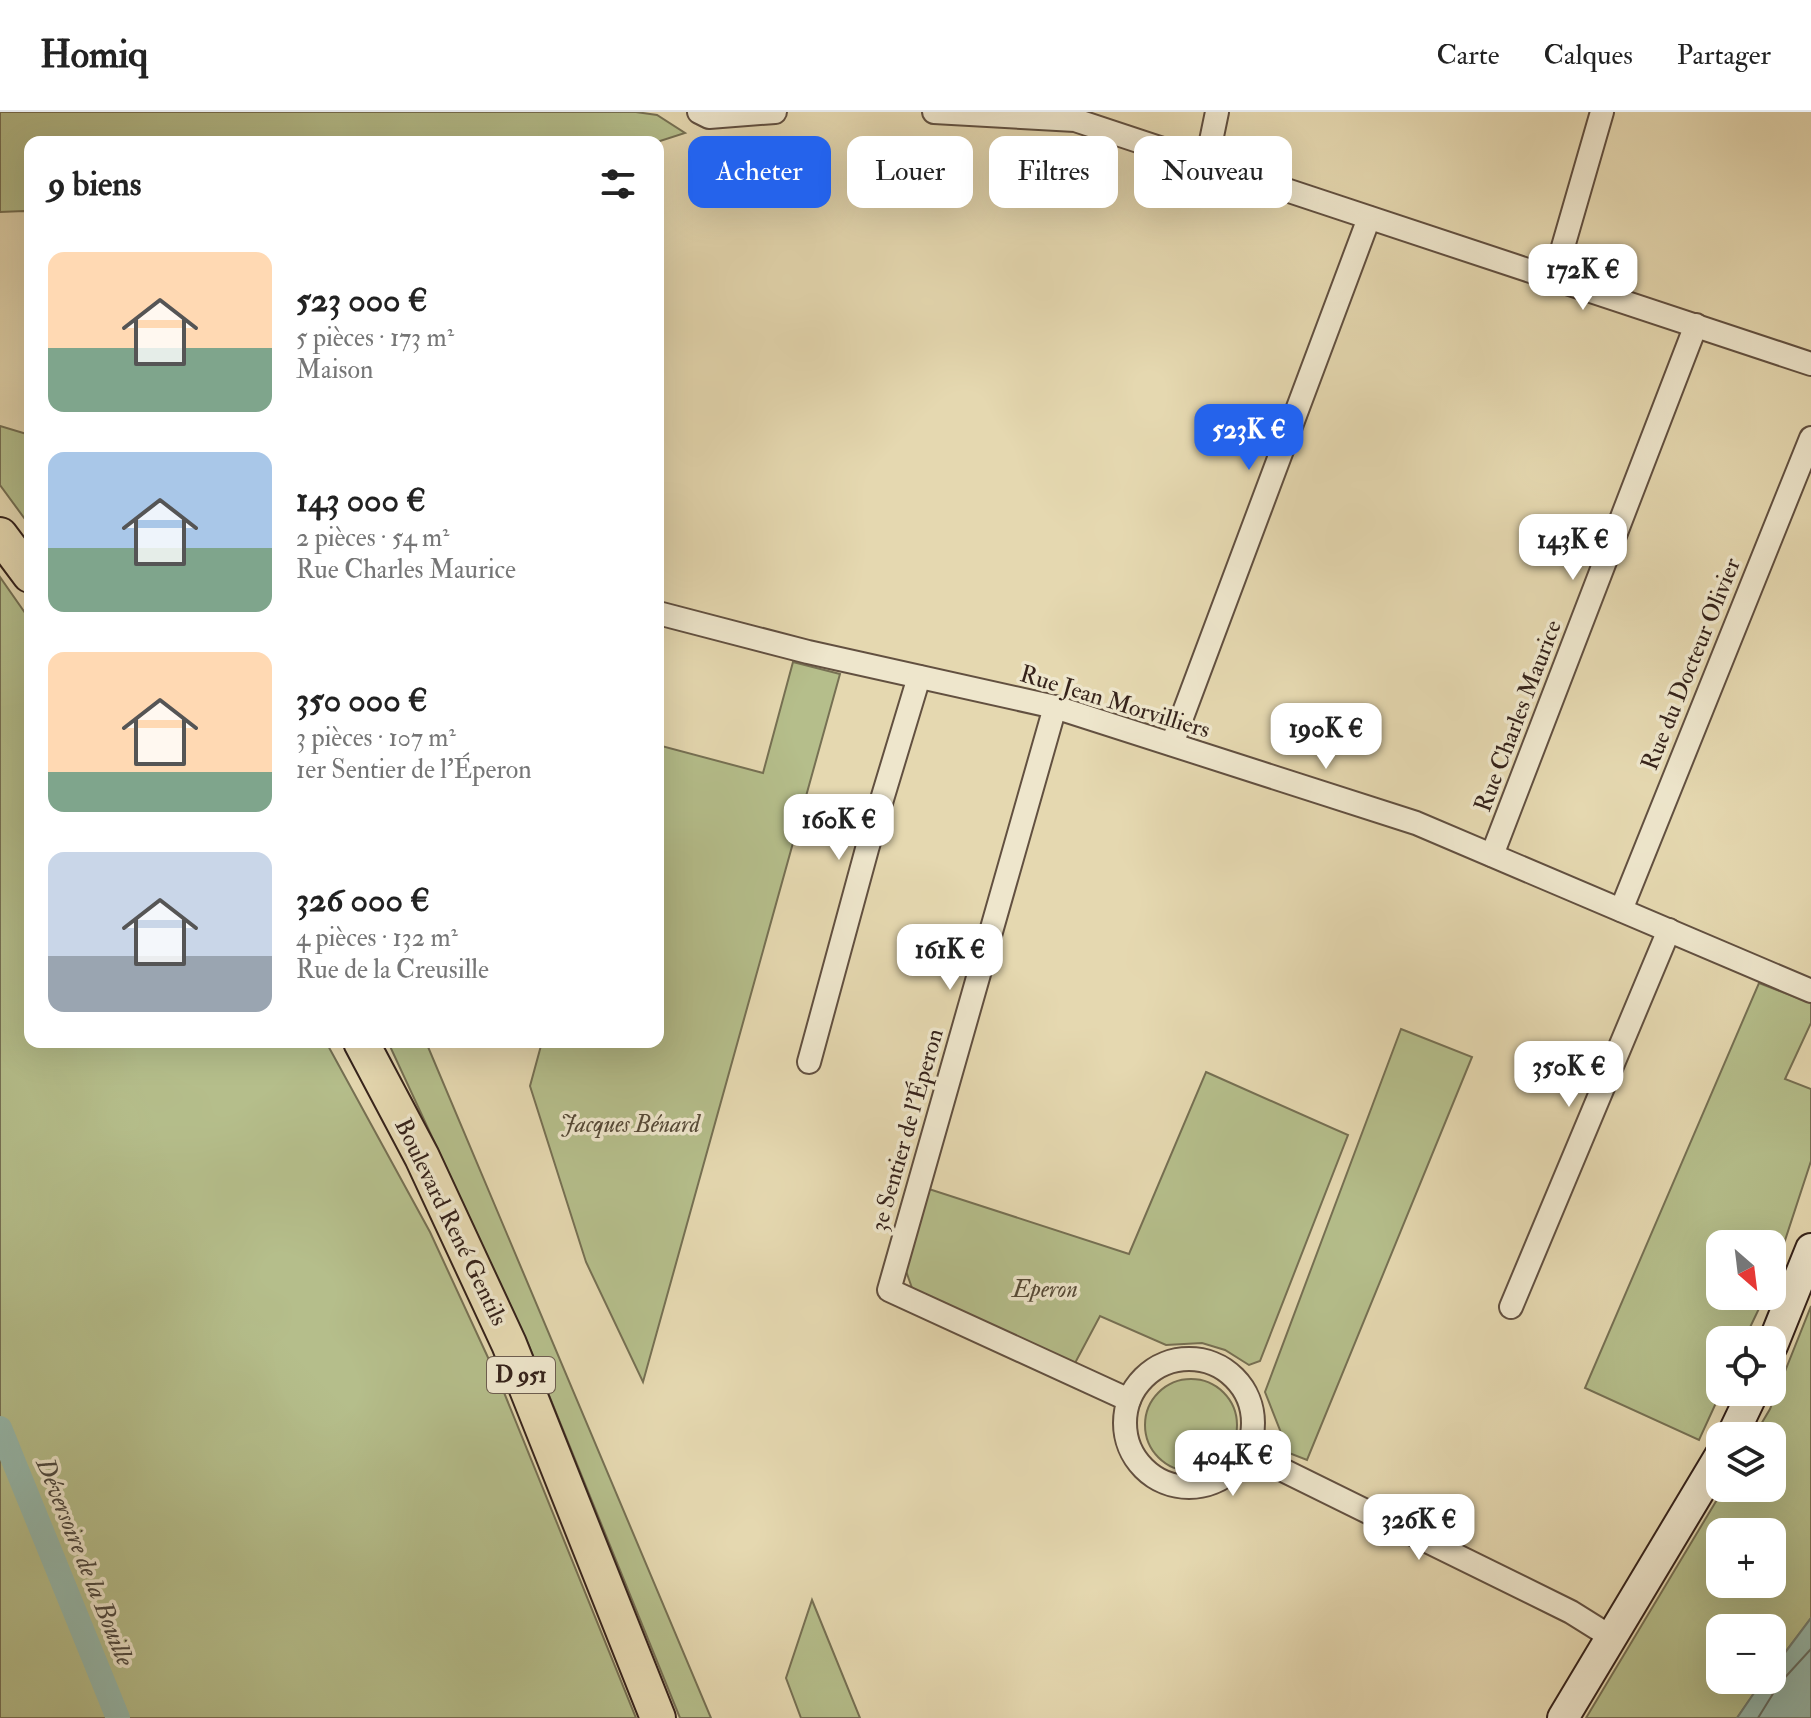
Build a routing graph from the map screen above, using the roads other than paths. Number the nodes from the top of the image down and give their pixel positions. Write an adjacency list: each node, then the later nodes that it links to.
1 (699, 112): 2 (street)
2 (775, 112)
3 (934, 112): 7 (street)
4 (1217, 112): 6 (street)
5 (1602, 112): 10 (street)
6 (1212, 136)
7 (1134, 140)
8 (1292, 193): 9 (street)
9 (1369, 218): 10 (street); 19 (street)
10 (1554, 278): 11 (street)
11 (1696, 325): 12 (street); 20 (street, Rue Charles Maurice)
12 (1811, 364)
13 (1811, 438): 21 (street, Rue du Docteur Olivier)
14 (0, 535): 15 (main road)
15 (24, 567)
16 (664, 614): 17 (street, Rue Jean Morvilliers)
17 (919, 677): 18 (street, Rue Jean Morvilliers); 25 (street)
18 (1055, 707): 19 (street, Rue Jean Morvilliers); 29 (street, 3e Sentier de l'Éperon)
19 (1172, 744): 20 (street, Rue Jean Morvilliers)
20 (1492, 855): 21 (street, Rue Jean Morvilliers)
21 (1621, 910): 22 (street, Rue Jean Morvilliers)
22 (1669, 930): 23 (street, Rue Jean Morvilliers); 27 (street)
23 (1811, 991)
24 (364, 1048): 33 (main road, Boulevard René Gentils / D 951)
25 (809, 1062)
26 (1811, 1249): 28 (main road)
27 (1511, 1307)
28 (1780, 1326)
29 (1129, 1400): 30 (street); 30 (street)
30 (1246, 1452): 32 (street)
31 (1706, 1479): 32 (main road)
32 (1611, 1637): 34 (main road)
33 (658, 1718)
34 (1563, 1718)

